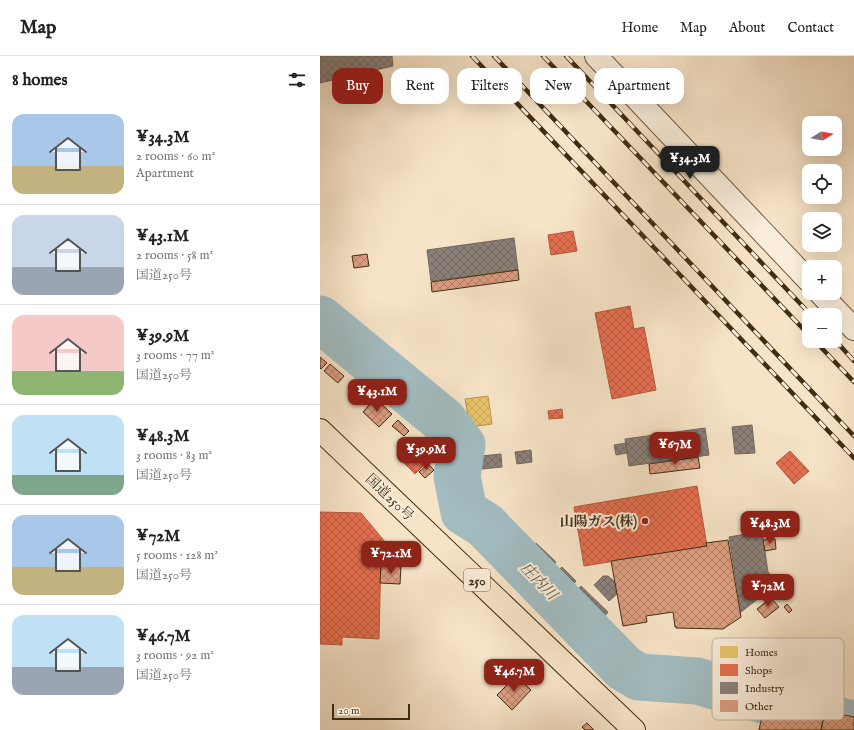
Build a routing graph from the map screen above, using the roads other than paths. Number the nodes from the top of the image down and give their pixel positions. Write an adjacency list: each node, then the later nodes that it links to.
1 (596, 56): 2 (street)
2 (802, 274)
3 (827, 300): 4 (street)
4 (854, 329)
5 (320, 430): 6 (highway, 国道250号 / 250)
6 (634, 730)

